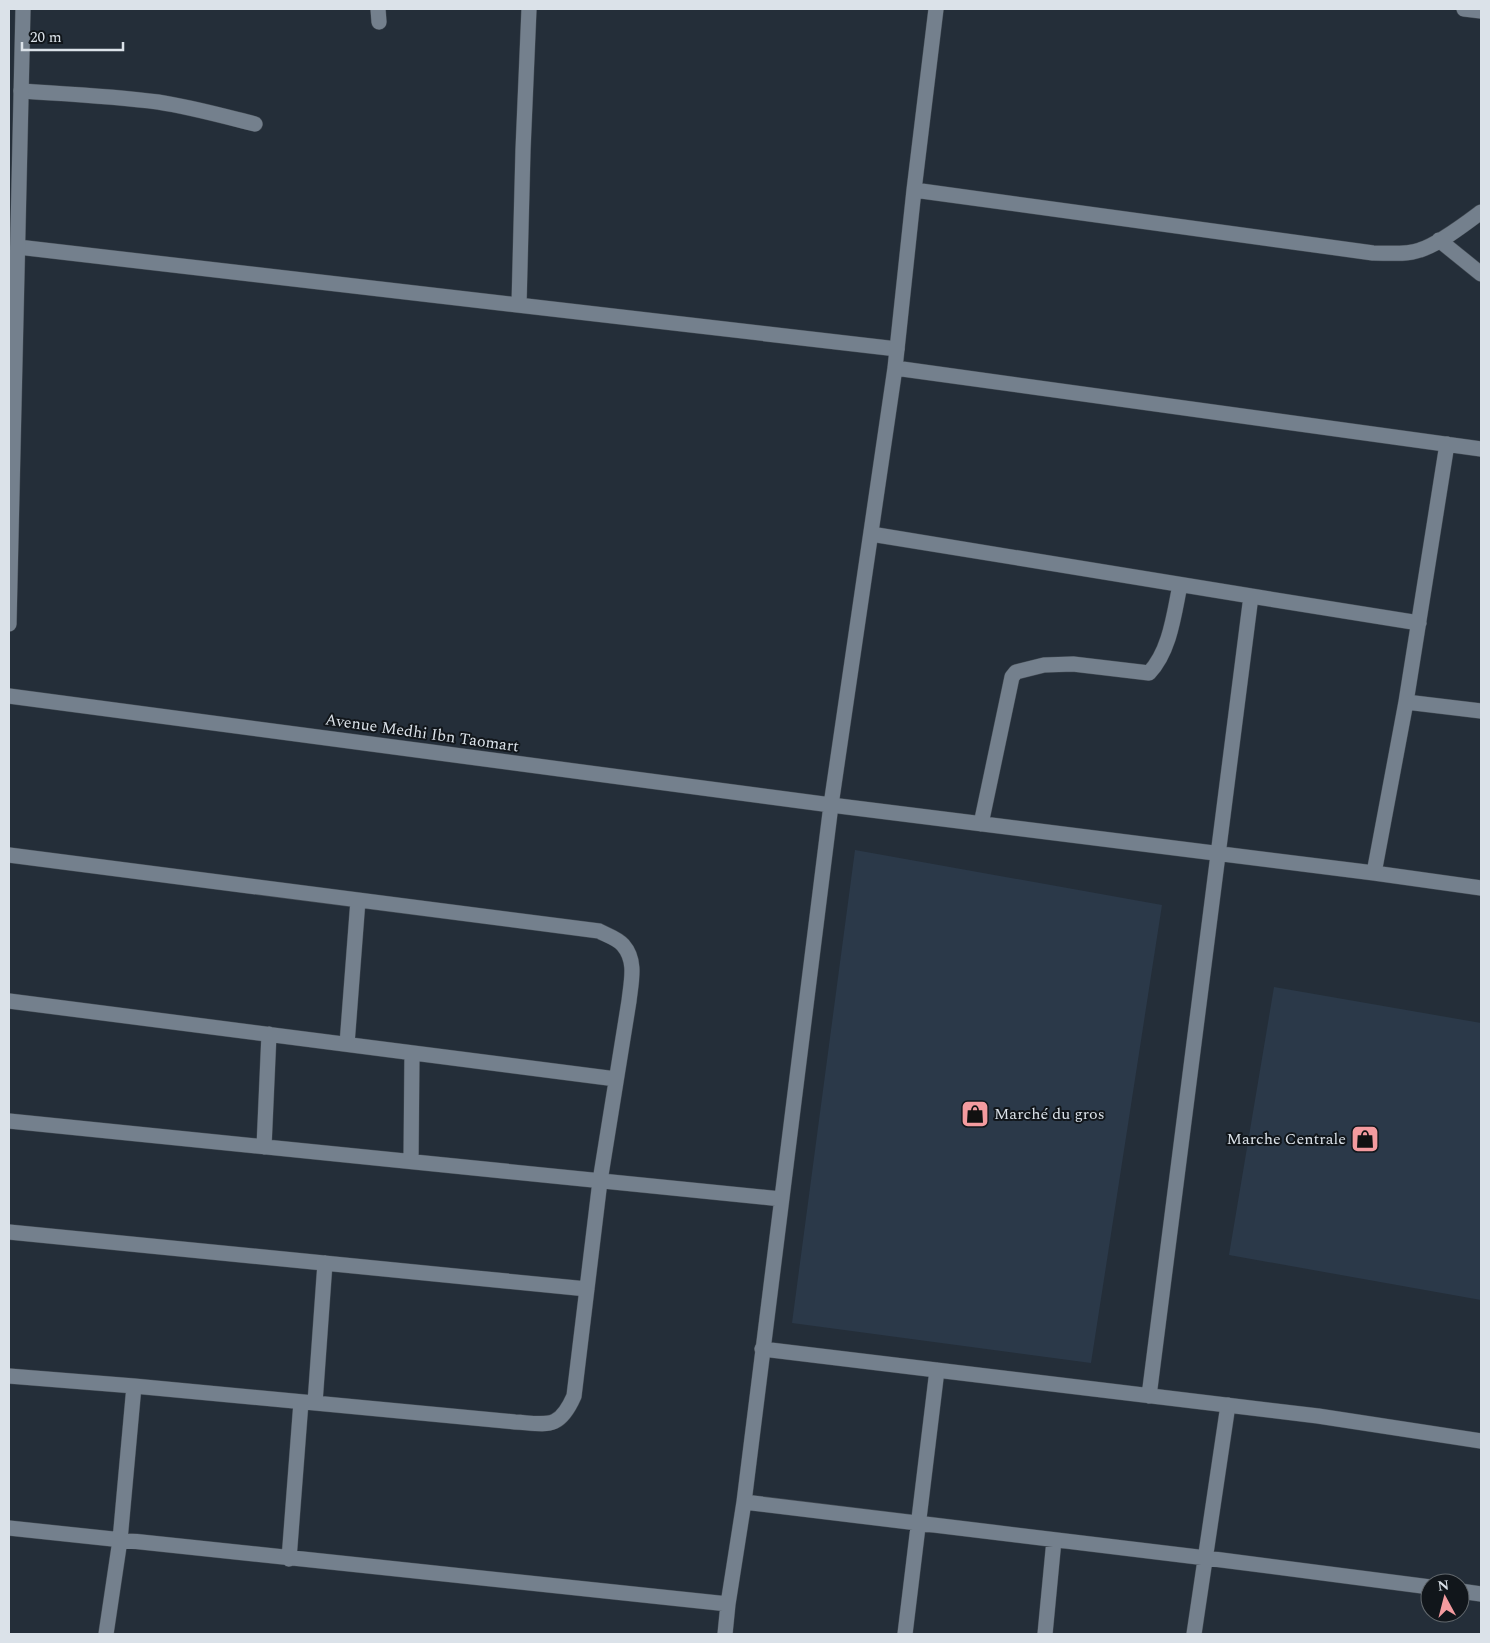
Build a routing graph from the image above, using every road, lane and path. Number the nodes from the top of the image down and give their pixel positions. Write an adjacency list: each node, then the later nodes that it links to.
1 (23, 9): 6 (street)
2 (529, 9): 14 (street)
3 (936, 9): 9 (street)
4 (1464, 9): 5 (street)
5 (1481, 11)
6 (21, 91): 7 (street); 8 (street)
7 (254, 124)
8 (14, 132): 12 (street)
9 (914, 190): 11 (street); 15 (street)
10 (1481, 212): 11 (street)
11 (1439, 240): 13 (street)
12 (18, 247): 14 (street); 19 (street)
13 (1481, 274)
14 (519, 305): 15 (street)
15 (897, 348): 16 (street)
16 (895, 368): 17 (street); 21 (street)
17 (1447, 444): 18 (street); 24 (street)
18 (1481, 449)
19 (11, 458): 20 (street)
20 (10, 534): 25 (street)
21 (871, 534): 22 (street); 29 (street)
22 (1180, 585): 23 (street); 30 (street)
23 (1251, 596): 24 (street); 31 (street)
24 (1419, 623): 27 (street)
25 (9, 624)
26 (9, 696): 29 (street, Avenue Medhi Ibn Taomart)
27 (1406, 702): 28 (street); 33 (street)
28 (1481, 711)
29 (831, 805): 30 (street, Avenue Medhi Ibn Taomart); 45 (street)
30 (981, 824): 31 (street, Avenue Medhi Ibn Taomart)
31 (1218, 854): 33 (street, Avenue Medhi Ibn Taomart); 53 (street)
32 (9, 855): 35 (street)
33 (1374, 873): 34 (street, Avenue Medhi Ibn Taomart)
34 (1481, 888)
35 (358, 900): 38 (street); 40 (street)
36 (9, 1001): 37 (street)
37 (269, 1034): 38 (street); 42 (street)
38 (347, 1044): 39 (street)
39 (412, 1053): 40 (street); 43 (street)
40 (616, 1079): 44 (street)
41 (9, 1121): 42 (street)
42 (264, 1147): 43 (street)
43 (411, 1161): 44 (street)
44 (600, 1181): 45 (street); 48 (street)
45 (782, 1199): 49 (street)
46 (9, 1232): 47 (street)
47 (325, 1263): 48 (street); 54 (street)
48 (587, 1289): 54 (street)
49 (762, 1350): 50 (street); 57 (street)
50 (937, 1370): 53 (street); 58 (street)
51 (9, 1376): 52 (street)
52 (134, 1386): 54 (street); 60 (street)
53 (1149, 1396): 55 (street)
54 (308, 1402): 62 (street)
55 (1228, 1406): 56 (street); 63 (street)
56 (1481, 1441)
57 (744, 1502): 58 (street); 65 (street)
58 (918, 1524): 61 (street); 68 (street)
59 (9, 1528): 60 (street)
60 (120, 1540): 62 (street); 66 (street)
61 (1054, 1540): 63 (street); 69 (street)
62 (289, 1558): 65 (street)
63 (1206, 1558): 64 (street); 70 (street)
64 (1420, 1586)
65 (728, 1604): 67 (street)
66 (106, 1634)
67 (725, 1634)
68 (905, 1634)
69 (1045, 1634)
70 (1194, 1634)

